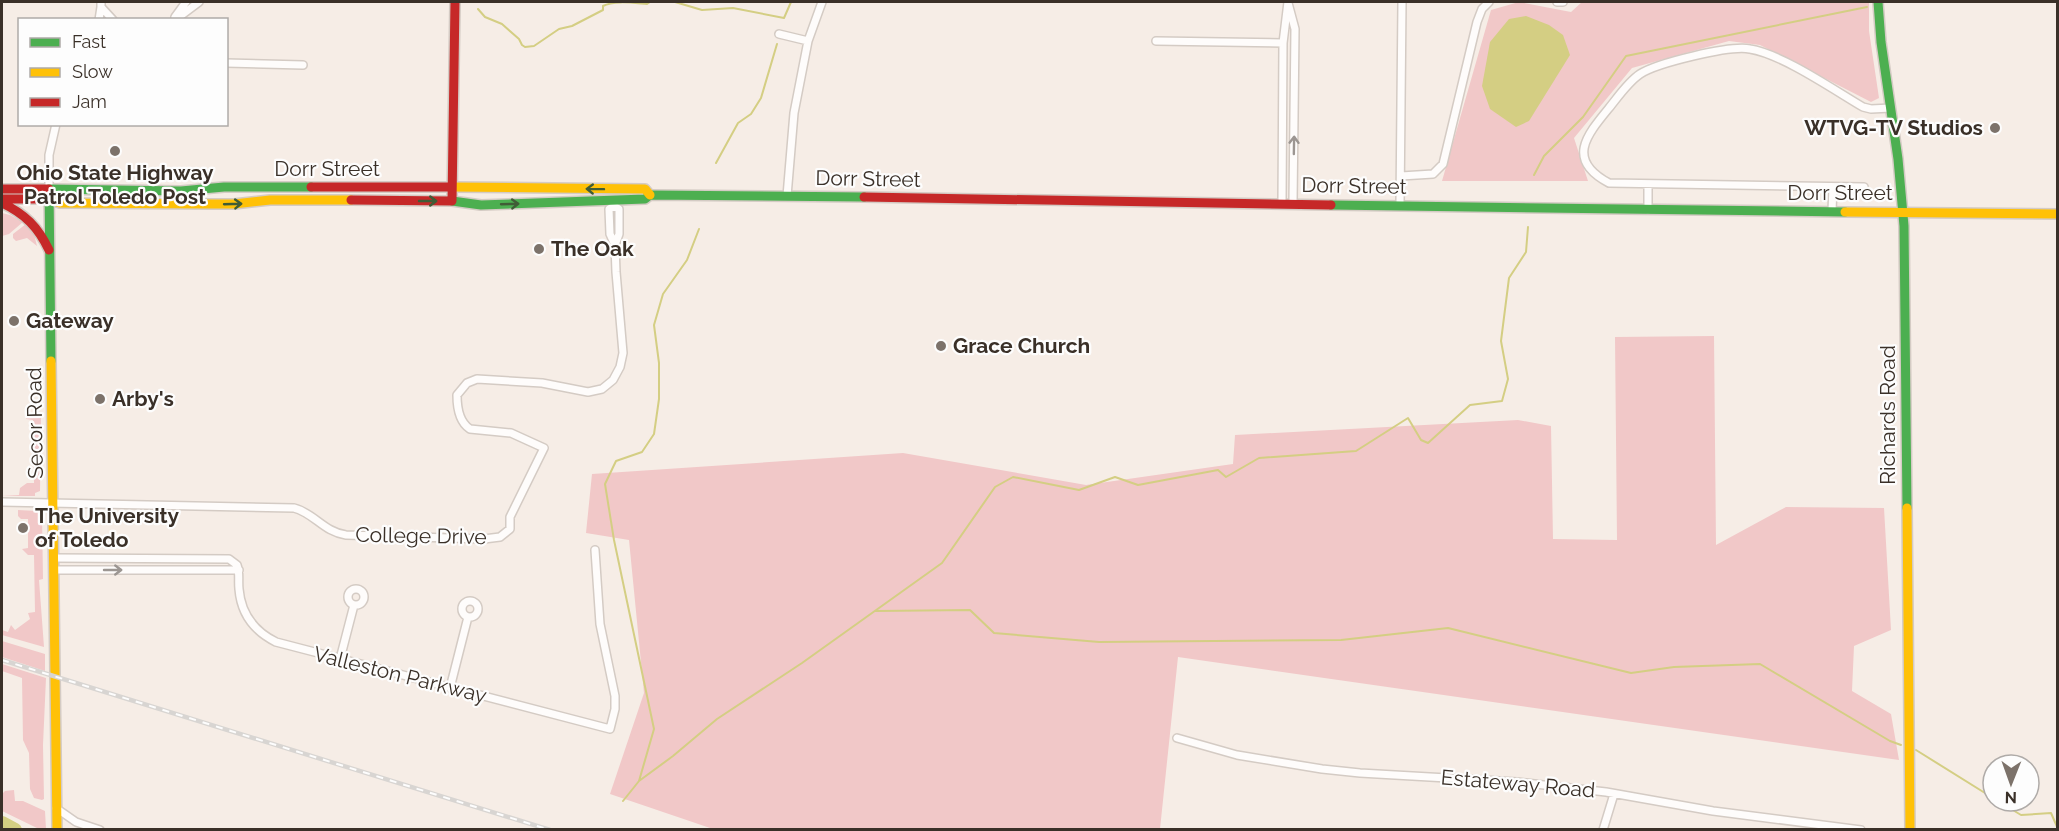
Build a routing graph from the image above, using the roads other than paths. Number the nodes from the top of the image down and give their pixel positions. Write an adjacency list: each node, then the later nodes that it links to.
1 (186, 2): 13 (street)
2 (199, 2): 14 (street)
3 (454, 2): 28 (main road)
4 (822, 2): 19 (street)
5 (1288, 2): 15 (street); 16 (street)
6 (1402, 2): 26 (street)
7 (1489, 2): 26 (street)
8 (1557, 2): 9 (street)
9 (1563, 2)
10 (1878, 2): 24 (main road, Richards Road)
11 (101, 4): 12 (street)
12 (112, 18)
13 (175, 18)
14 (177, 18)
15 (1284, 33): 16 (street); 20 (street)
16 (1295, 33): 21 (street)
17 (779, 34): 19 (street)
18 (1156, 40): 20 (street)
19 (808, 41): 34 (street)
20 (1283, 47): 21 (street); 38 (street)
21 (1295, 50): 39 (street, one-way to 21)
22 (228, 63): 23 (street)
23 (303, 65)
24 (1891, 108): 27 (street); 43 (main road, Richards Road)
25 (56, 126): 32 (street, Secor Road)
26 (1401, 176): 40 (street)
27 (1648, 184): 29 (street); 41 (street)
28 (452, 187): 32 (main road, Dorr Street); 33 (main road, Dorr Street, one-way to 28); 36 (main road)
29 (1833, 187): 30 (street); 42 (street)
30 (1864, 187)
31 (2, 189): 32 (main road, Dorr Street)
32 (49, 194): 35 (main road, Dorr Street); 36 (main road, Dorr Street, one-way to 36); 45 (main road, Secor Road)
33 (650, 195): 34 (main road, Dorr Street); 37 (main road, Dorr Street)
34 (787, 196): 38 (main road, Dorr Street)
35 (2, 201): 45 (main road)
36 (452, 201): 37 (main road, Dorr Street, one-way to 37)
37 (614, 203): 47 (street, College Drive)
38 (1282, 203): 39 (main road, Dorr Street)
39 (1293, 203): 40 (main road, Dorr Street)
40 (1400, 205): 41 (main road, Dorr Street)
41 (1648, 210): 42 (main road, Dorr Street)
42 (1832, 211): 43 (main road, Dorr Street)
43 (1904, 212): 44 (main road, Dorr Street); 65 (main road, Richards Road)
44 (2058, 214)
45 (50, 251): 47 (main road, Secor Road)
46 (2, 502): 47 (street, College Drive)
47 (53, 502): 49 (main road, Secor Road)
48 (595, 550): 57 (street, Valleston Parkway)
49 (54, 558): 50 (street); 51 (main road, Secor Road)
50 (169, 558): 52 (street); 53 (street)
51 (54, 570): 52 (street, one-way to 52); 60 (main road, Secor Road)
52 (170, 570): 53 (street)
53 (239, 570): 56 (street, Valleston Parkway)
54 (354, 605): 56 (street)
55 (468, 617): 57 (street)
56 (340, 659): 57 (street, Valleston Parkway)
57 (450, 688)
58 (1176, 738): 59 (street, Estateway Road)
59 (1614, 794): 63 (street); 64 (street, Estateway Road)
60 (56, 808): 61 (main road, Secor Road); 62 (street)
61 (57, 829)
62 (100, 830)
63 (1603, 830)
64 (1861, 830)
65 (1910, 830)

